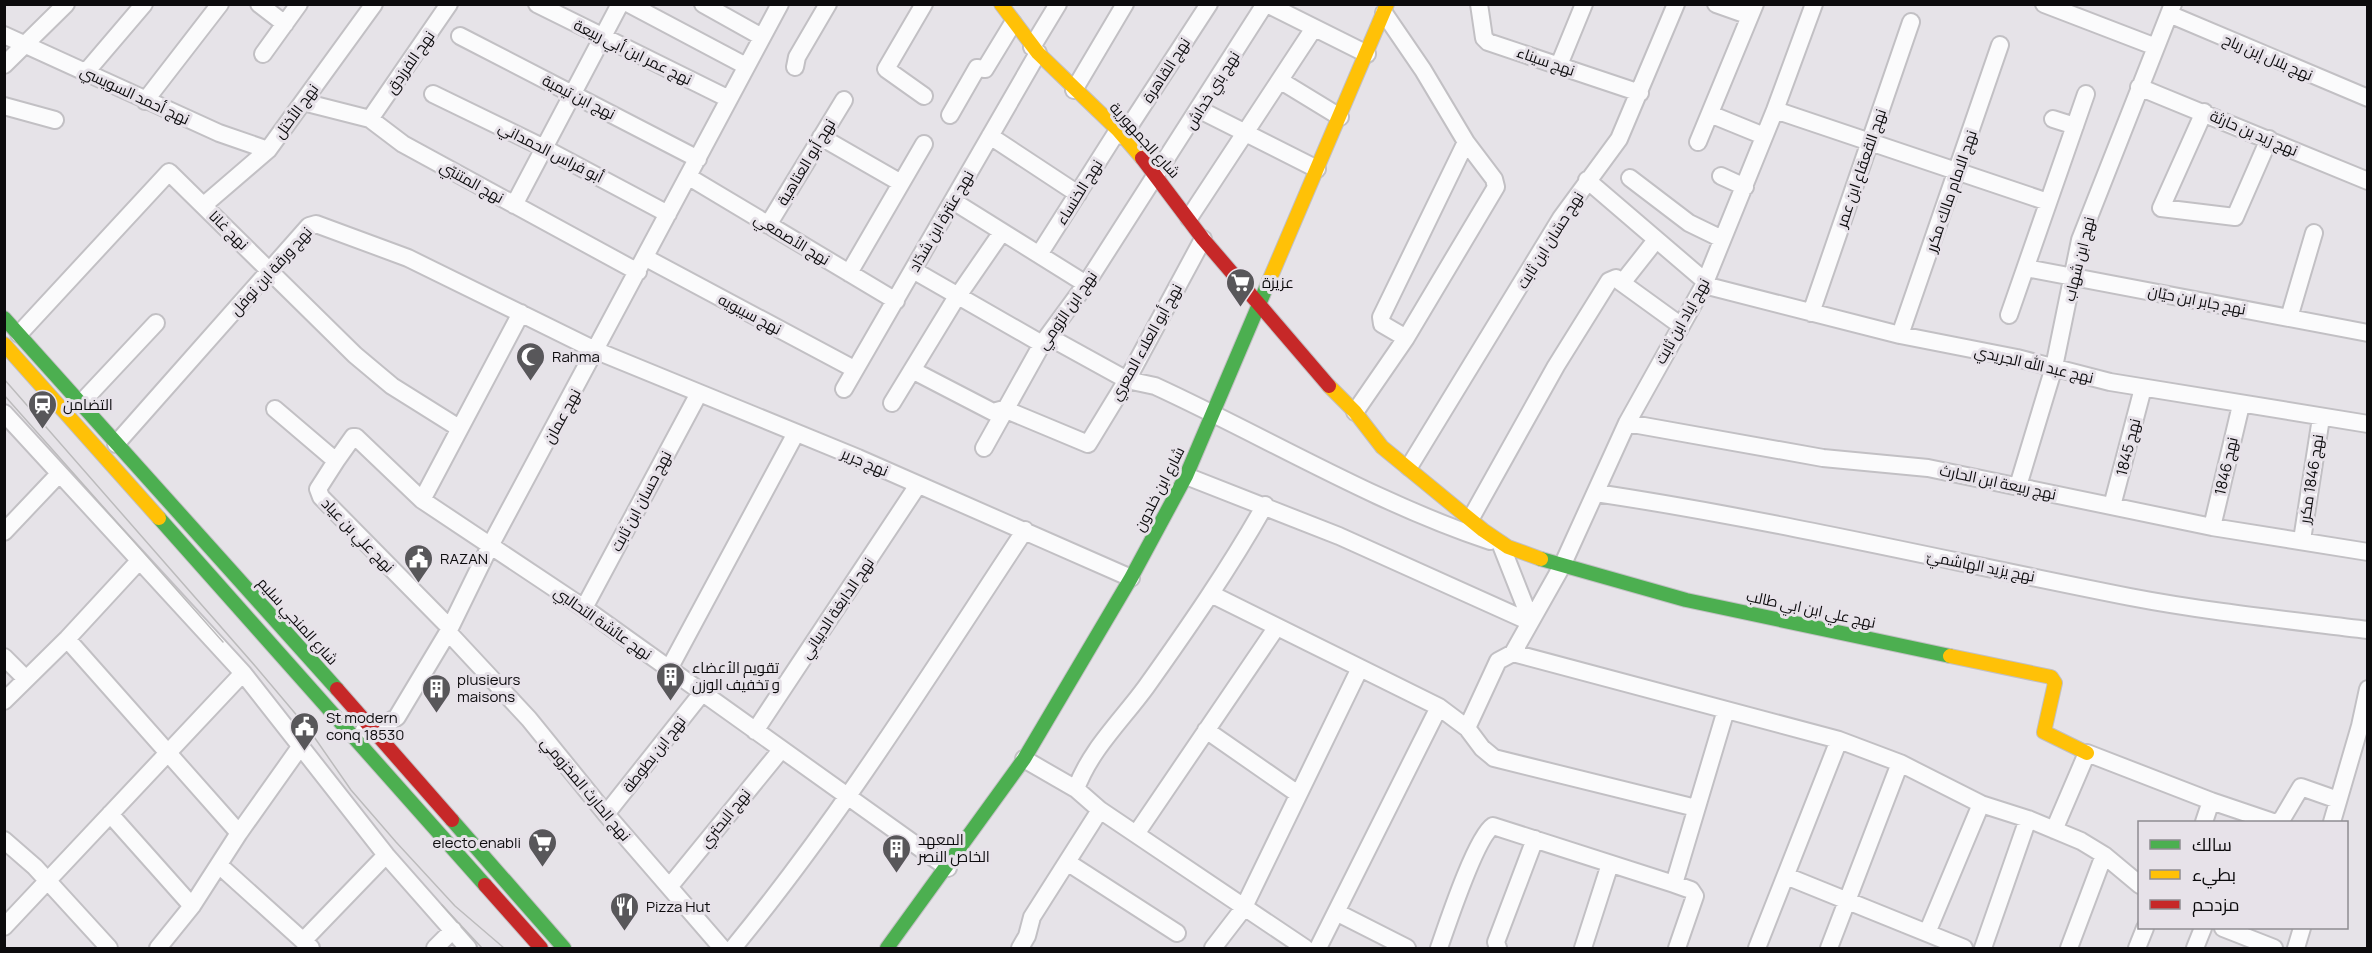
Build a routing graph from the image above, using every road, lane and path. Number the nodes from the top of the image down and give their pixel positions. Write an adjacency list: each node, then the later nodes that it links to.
1 (66, 4): 37 (street)
2 (144, 4): 47 (street)
3 (220, 4): 59 (street)
4 (259, 4): 31 (street)
5 (299, 4): 31 (street)
6 (374, 4): 60 (street, نهج الأختل)
7 (449, 4): 69 (street, نهج الفرزدق)
8 (537, 4): 35 (street, نهج عمر ابن أبي ربيعة)
9 (620, 4): 35 (street)
10 (629, 4): 45 (street)
11 (703, 4): 36 (street)
12 (828, 4): 46 (street)
13 (924, 4): 55 (street)
14 (1001, 4): 30 (street, شارع الجمهورية)
15 (1058, 4): 40 (street, نهج عنترة ابن شدّاد)
16 (1125, 4): 50 (street)
17 (1209, 4): 72 (street, نهج القاهرة)
18 (1479, 4): 44 (street, نهج سيناء)
19 (1584, 4): 44 (street)
20 (1676, 4): 51 (street, نهج حسّان ابن ثابت)
21 (1716, 4): 28 (street)
22 (1814, 4): 63 (street, نهج اياد ابن ثابت)
23 (2044, 4): 39 (street)
24 (777, 6): 36 (street, نهج عمان)
25 (1274, 6): 32 (street); 62 (street, نهج بني خداش)
26 (1386, 9): 42 (street, شارع ابن خلدون); 78 (street)
27 (2171, 9): 39 (street, نهج ابن شهاب); 56 (street, نهج بلال إبن رباح)
28 (1753, 10): 65 (street)
29 (1911, 22): 80 (street, نهج القعقاع ابن عمر)
30 (1013, 23): 40 (street, شارع الجمهورية); 66 (street)
31 (285, 24): 41 (street)
32 (1314, 28): 42 (street); 48 (street)
33 (4, 35): 37 (street, نهج أحمد السويسي)
34 (460, 36): 53 (street, نهج ابن تيمية)
35 (603, 37): 53 (street); 57 (street, نهج عمر ابن أبي ربيعة)
36 (762, 37): 45 (street, نهج عمان)
37 (27, 45): 43 (street); 47 (street, نهج أحمد السويسي)
38 (2000, 45): 86 (street, نهج الامام مالك مكرر)
39 (2156, 47): 49 (street, نهج ابن شهاب)
40 (1035, 50): 50 (street, شارع الجمهورية); 74 (street, نهج عنترة ابن شدّاد)
41 (263, 54)
42 (1366, 54): 67 (street, شارع ابن خلدون)
43 (4, 65)
44 (1559, 65): 51 (street, نهج سيناء)
45 (746, 66): 57 (street, نهج عمان)
46 (795, 67)
47 (86, 72): 59 (street, نهج أحمد السويسي)
48 (1281, 81): 67 (street); 73 (street)
49 (2139, 87): 64 (street, نهج زيد بن حارثة); 114 (street, نهج ابن شهاب)
50 (1074, 90): 72 (street, شارع الجمهورية)
51 (1640, 93): 91 (street, نهج حسّان ابن ثابت)
52 (432, 94): 82 (street, أبو فراس الحمداني)
53 (573, 94): 82 (street); 84 (street, نهج ابن تيمية)
54 (2086, 94): 71 (street)
55 (924, 96)
56 (2367, 98)
57 (729, 99): 84 (street, نهج عمان)
58 (844, 100): 76 (street, نهج أبو العتاهية)
59 (145, 101): 83 (street, نهج أحمد السويسي)
60 (303, 102): 69 (street, نهج المتنبّي); 83 (street, نهج الأختل)
61 (4, 106): 70 (street)
62 (1200, 110): 73 (street); 87 (street, نهج بني خداش)
63 (1775, 110): 75 (street, نهج اياد ابن ثابت); 80 (street)
64 (2204, 112): 77 (street, نهج زيد بن حارثة); 77 (street)
65 (1710, 114): 75 (street); 79 (street)
66 (950, 115)
67 (1340, 117): 85 (street, شارع ابن خلدون)
68 (2053, 118): 71 (street)
69 (370, 119): 99 (street, نهج المتنبّي)
70 (55, 120)
71 (2074, 126): 97 (street)
72 (1120, 133): 87 (street, شارع الجمهورية); 95 (street, نهج الخنساء)
73 (1244, 134): 85 (street); 101 (street)
74 (990, 136): 95 (street); 96 (street, نهج عنترة ابن شدّاد)
75 (1764, 136): 94 (street, نهج اياد ابن ثابت)
76 (821, 137): 93 (street); 102 (street, نهج أبو العتاهية)
77 (2269, 139): 92 (street, نهج زيد بن حارثة)
78 (1467, 142): 131 (street); 131 (street)
79 (1698, 142)
80 (1871, 143): 86 (street); 121 (street, نهج القعقاع ابن عمر)
81 (924, 144): 93 (street)
82 (544, 147): 99 (street); 100 (street, أبو فراس الحمداني)
83 (268, 150): 98 (street, نهج الأختل)
84 (698, 159): 89 (street, نهج عمان)
85 (1317, 169): 120 (street, شارع ابن خلدون)
86 (1958, 173): 97 (street); 130 (street, نهج الامام مالك مكرر)
87 (1157, 175): 101 (street, شارع الجمهورية); 116 (street, نهج ابن الرّومي)
88 (1721, 176): 94 (street)
89 (688, 177): 100 (street, نهج عمان); 102 (street, نهج الأصمعي)
90 (1630, 178): 106 (street)
91 (1587, 180): 107 (street); 158 (street, نهج حسّان ابن ثابت)
92 (2367, 181)
93 (901, 183): 113 (street)
94 (1745, 187): 106 (street, نهج اياد ابن ثابت)
95 (1078, 194): 108 (street, نهج الخنساء)
96 (953, 201): 103 (street); 111 (street, نهج عنترة ابن شدّاد)
97 (2048, 202): 110 (street)
98 (204, 205): 112 (street, نهج غانا); 129 (street, نهج غانا)
99 (514, 205): 109 (street, نهج المتنبّي)
100 (668, 214): 109 (street, نهج عمان)
101 (1188, 218): 105 (street, شارع الجمهورية)
102 (768, 225): 113 (street, نهج الأصمعي)
103 (1002, 232): 108 (street); 118 (street)
104 (2314, 233): 125 (street)
105 (1203, 239): 120 (street, شارع الجمهورية); 138 (street, نهج أبو العلاء المعري)
106 (1722, 239): 117 (street, نهج اياد ابن ثابت)
107 (1656, 240): 115 (street); 117 (street)
108 (1040, 253): 116 (street)
109 (642, 265): 134 (street, نهج عمان); 136 (street, نهج سيبويه)
110 (2026, 268): 114 (street, نهج جابر ابن حيّان); 123 (street)
111 (913, 270): 118 (street); 119 (street, نهج عنترة ابن شدّاد)
112 (270, 272): 122 (street, نهج ورقة ابن نوفل); 153 (street, نهج غانا); 155 (street, نهج ورقة ابن نوفل)
113 (849, 273): 119 (street, نهج الأصمعي)
114 (2072, 276): 125 (street, نهج جابر ابن حيّان); 135 (street, نهج ابن شهاب)
115 (1622, 283): 127 (street); 167 (street)
116 (1086, 284): 132 (street, نهج ابن الرّومي)
117 (1705, 284): 121 (street, نهج عبد الله الجريدي); 127 (street, نهج اياد ابن ثابت)
118 (958, 296): 132 (street); 137 (street)
119 (896, 301): 136 (street, نهج عنترة ابن شدّاد)
120 (1260, 303): 147 (street, شارع الجمهورية); 149 (street, شارع ابن خلدون)
121 (1811, 313): 130 (street, نهج عبد الله الجريدي)
122 (521, 314): 134 (street, نهج ورقة ابن نوفل); 153 (street)
123 (2009, 315)
124 (4, 318): 129 (street, شارع المنجي سليم)
125 (2289, 318): 128 (street, نهج جابر ابن حيّان)
126 (156, 323): 142 (street)
127 (1680, 325): 151 (street, نهج اياد ابن ثابت)
128 (2367, 333)
129 (19, 334): 142 (street, شارع المنجي سليم)
130 (1900, 336): 135 (street, نهج عبد الله الجريدي)
131 (1406, 338): 147 (street)
132 (1045, 340): 138 (street); 146 (street, نهج ابن الرّومي)
133 (4, 344): 200 (street)
134 (597, 351): 141 (street, نهج جرير); 173 (street, نهج عمان)
135 (2054, 367): 139 (street, نهج عبد الله الجريدي); 162 (street, نهج ابن شهاب)
136 (854, 369): 140 (street, نهج عنترة ابن شدّاد)
137 (912, 370): 143 (street); 146 (street)
138 (1127, 380): 146 (street, نهج أبو العلاء المعري); 149 (street)
139 (2143, 388): 144 (street, نهج عبد الله الجريدي); 166 (street, نهج 1845)
140 (844, 389)
141 (698, 395): 154 (street, نهج جرير); 179 (street, نهج حسان ابن ثابت)
142 (81, 403): 155 (street, شارع المنجي سليم)
143 (892, 404)
144 (2241, 405): 150 (street, نهج عبد الله الجريدي); 168 (street, نهج 1846)
145 (275, 409): 157 (street)
146 (1004, 409): 156 (street, نهج ابن الرّومي)
147 (1355, 412): 158 (street, شارع الجمهورية)
148 (4, 413): 159 (street)
149 (1212, 414): 160 (street, شارع ابن خلدون); 172 (street)
150 (2321, 418): 152 (street, نهج عبد الله الجريدي); 171 (street, نهج 1846 مكرر)
151 (1627, 423): 162 (street, نهج ربيعة ابن الحارث); 163 (street, نهج اياد ابن ثابت)
152 (2367, 424)
153 (459, 428): 164 (street)
154 (796, 433): 161 (street, نهج جرير); 187 (street)
155 (116, 444): 196 (street, شارع المنجي سليم)
156 (984, 448)
157 (336, 461): 164 (street, نهج عائشة التحالبي); 182 (street, نهج علي بن عياد)
158 (1409, 467): 167 (street, نهج علي ابن ابي طالب)
159 (59, 474): 170 (street); 175 (street)
160 (1186, 476): 165 (street); 177 (street, شارع ابن خلدون)
161 (918, 485): 169 (street, نهج جرير); 199 (street, نهج الدابغة الدبياني)
162 (2018, 486): 166 (street, نهج ربيعة ابن الحارث)
163 (1596, 493): 176 (street, نهج اياد ابن ثابت); 183 (street, نهج يزيد الهاشميّ)
164 (422, 500): 173 (street, نهج عائشة التحالبي)
165 (1265, 506): 178 (street); 180 (street)
166 (2112, 506): 168 (street, نهج ربيعة ابن الحارث)
167 (1471, 518): 172 (street, نهج علي ابن ابي طالب)
168 (2212, 527): 171 (street, نهج ربيعة ابن الحارث)
169 (1025, 530): 177 (street, نهج جرير); 210 (street)
170 (4, 532)
171 (2302, 540): 174 (street, نهج ربيعة ابن الحارث)
172 (1504, 545): 176 (street, نهج علي ابن ابي طالب); 180 (street)
173 (490, 546): 179 (street, نهج عائشة التحالبي); 182 (street, نهج عمان)
174 (2367, 552)
175 (140, 561): 184 (street); 189 (street)
176 (1562, 566): 180 (street, نهج اياد ابن ثابت); 205 (street, نهج علي ابن ابي طالب)
177 (1131, 578): 206 (street, شارع ابن خلدون)
178 (1211, 594): 181 (street); 208 (street)
179 (584, 608): 187 (street, نهج عائشة التحالبي)
180 (1531, 622): 185 (street, نهج اياد ابن ثابت)
181 (1276, 628): 188 (street); 198 (street)
182 (449, 630): 196 (street, نهج عمان); 217 (street, نهج الحارث المخزومي)
183 (2367, 630)
184 (67, 639): 190 (street); 204 (street)
185 (1513, 653): 195 (street); 197 (street, نهج اياد ابن ثابت)
186 (4, 657): 190 (street)
187 (669, 669): 192 (street, نهج عائشة التحالبي)
188 (1359, 670): 194 (street); 209 (street)
189 (243, 673): 202 (street); 204 (street)
190 (26, 679): 193 (street)
191 (2367, 689): 211 (street)
192 (702, 693): 199 (street, نهج عائشة التحالبي); 217 (street, نهج ابن بطوطة)
193 (4, 701)
194 (1438, 707): 197 (street); 242 (street)
195 (1725, 710): 201 (street); 214 (street)
196 (372, 728): 200 (street, نهج عمان); 257 (street, شارع المنجي سليم)
197 (1467, 728): 214 (street)
198 (1206, 730): 209 (street); 225 (street)
199 (755, 731): 203 (street, نهج عائشة التحالبي)
200 (351, 732): 256 (street)
201 (1839, 740): 207 (street); 234 (street)
202 (300, 747): 224 (street); 228 (street)
203 (781, 750): 210 (street, نهج عائشة التحالبي); 238 (street, نهج البحتري)
204 (169, 753): 216 (street); 224 (street)
205 (2087, 753): 212 (street); 223 (street)
206 (1024, 759): 208 (street); 233 (street, شارع ابن خلدون)
207 (1900, 763): 213 (street); 239 (street)
208 (1076, 789): 215 (street)
209 (1298, 794): 241 (street)
210 (849, 795): 233 (street, نهج عائشة التحالبي); 259 (street)
211 (2338, 800): 221 (street); 222 (street)
212 (2211, 801): 219 (street); 220 (street)
213 (1981, 804): 218 (street); 250 (street)
214 (1696, 808): 236 (street)
215 (1100, 810): 225 (street); 230 (street)
216 (110, 814): 235 (street); 240 (street)
217 (606, 814): 238 (street, نهج الحارث المخزومي)
218 (2028, 819): 223 (street); 273 (street)
219 (2204, 821)
220 (2272, 821)
221 (2277, 821)
222 (2332, 821)
223 (2054, 830): 229 (street)
224 (239, 833): 232 (street)
225 (1136, 834): 241 (street)
226 (1535, 838): 231 (street); 266 (street); 267 (street)
227 (4, 840): 235 (street)
228 (386, 855): 248 (street); 251 (street)
229 (2104, 855): 237 (street); 274 (street)
230 (1067, 862): 249 (street); 261 (street)
231 (1610, 864): 236 (street); 268 (street)
232 (219, 865): 240 (street); 251 (street)
233 (948, 868): 260 (street, شارع ابن خلدون)
234 (1786, 876): 239 (street); 270 (street)
235 (49, 881): 243 (street); 253 (street)
236 (1674, 884): 269 (street)
237 (2138, 884)
238 (670, 886): 258 (street, نهج الحارث المخزومي)
239 (1847, 901): 250 (street); 271 (street)
240 (192, 906): 252 (street)
241 (1243, 909): 262 (street); 263 (street)
242 (1338, 913): 264 (street); 265 (street)
243 (4, 927)
244 (2144, 929): 275 (street)
245 (2202, 929): 276 (street)
246 (2227, 929): 277 (street)
247 (2301, 929): 278 (street)
248 (453, 930): 254 (street); 255 (street)
249 (1177, 933)
250 (1927, 933): 272 (street)
251 (307, 945)
252 (163, 947)
253 (109, 948)
254 (435, 948)
255 (468, 948)
256 (541, 948)
257 (564, 948)
258 (722, 948)
259 (733, 948)
260 (887, 948)
261 (1020, 948)
262 (1213, 948)
263 (1305, 948)
264 (1318, 948)
265 (1404, 948)
266 (1439, 948)
267 (1498, 948)
268 (1583, 948)
269 (1677, 948)
270 (1757, 948)
271 (1829, 948)
272 (1964, 948)
273 (1983, 948)
274 (2069, 948)
275 (2137, 948)
276 (2195, 948)
277 (2269, 948)
278 (2296, 948)

